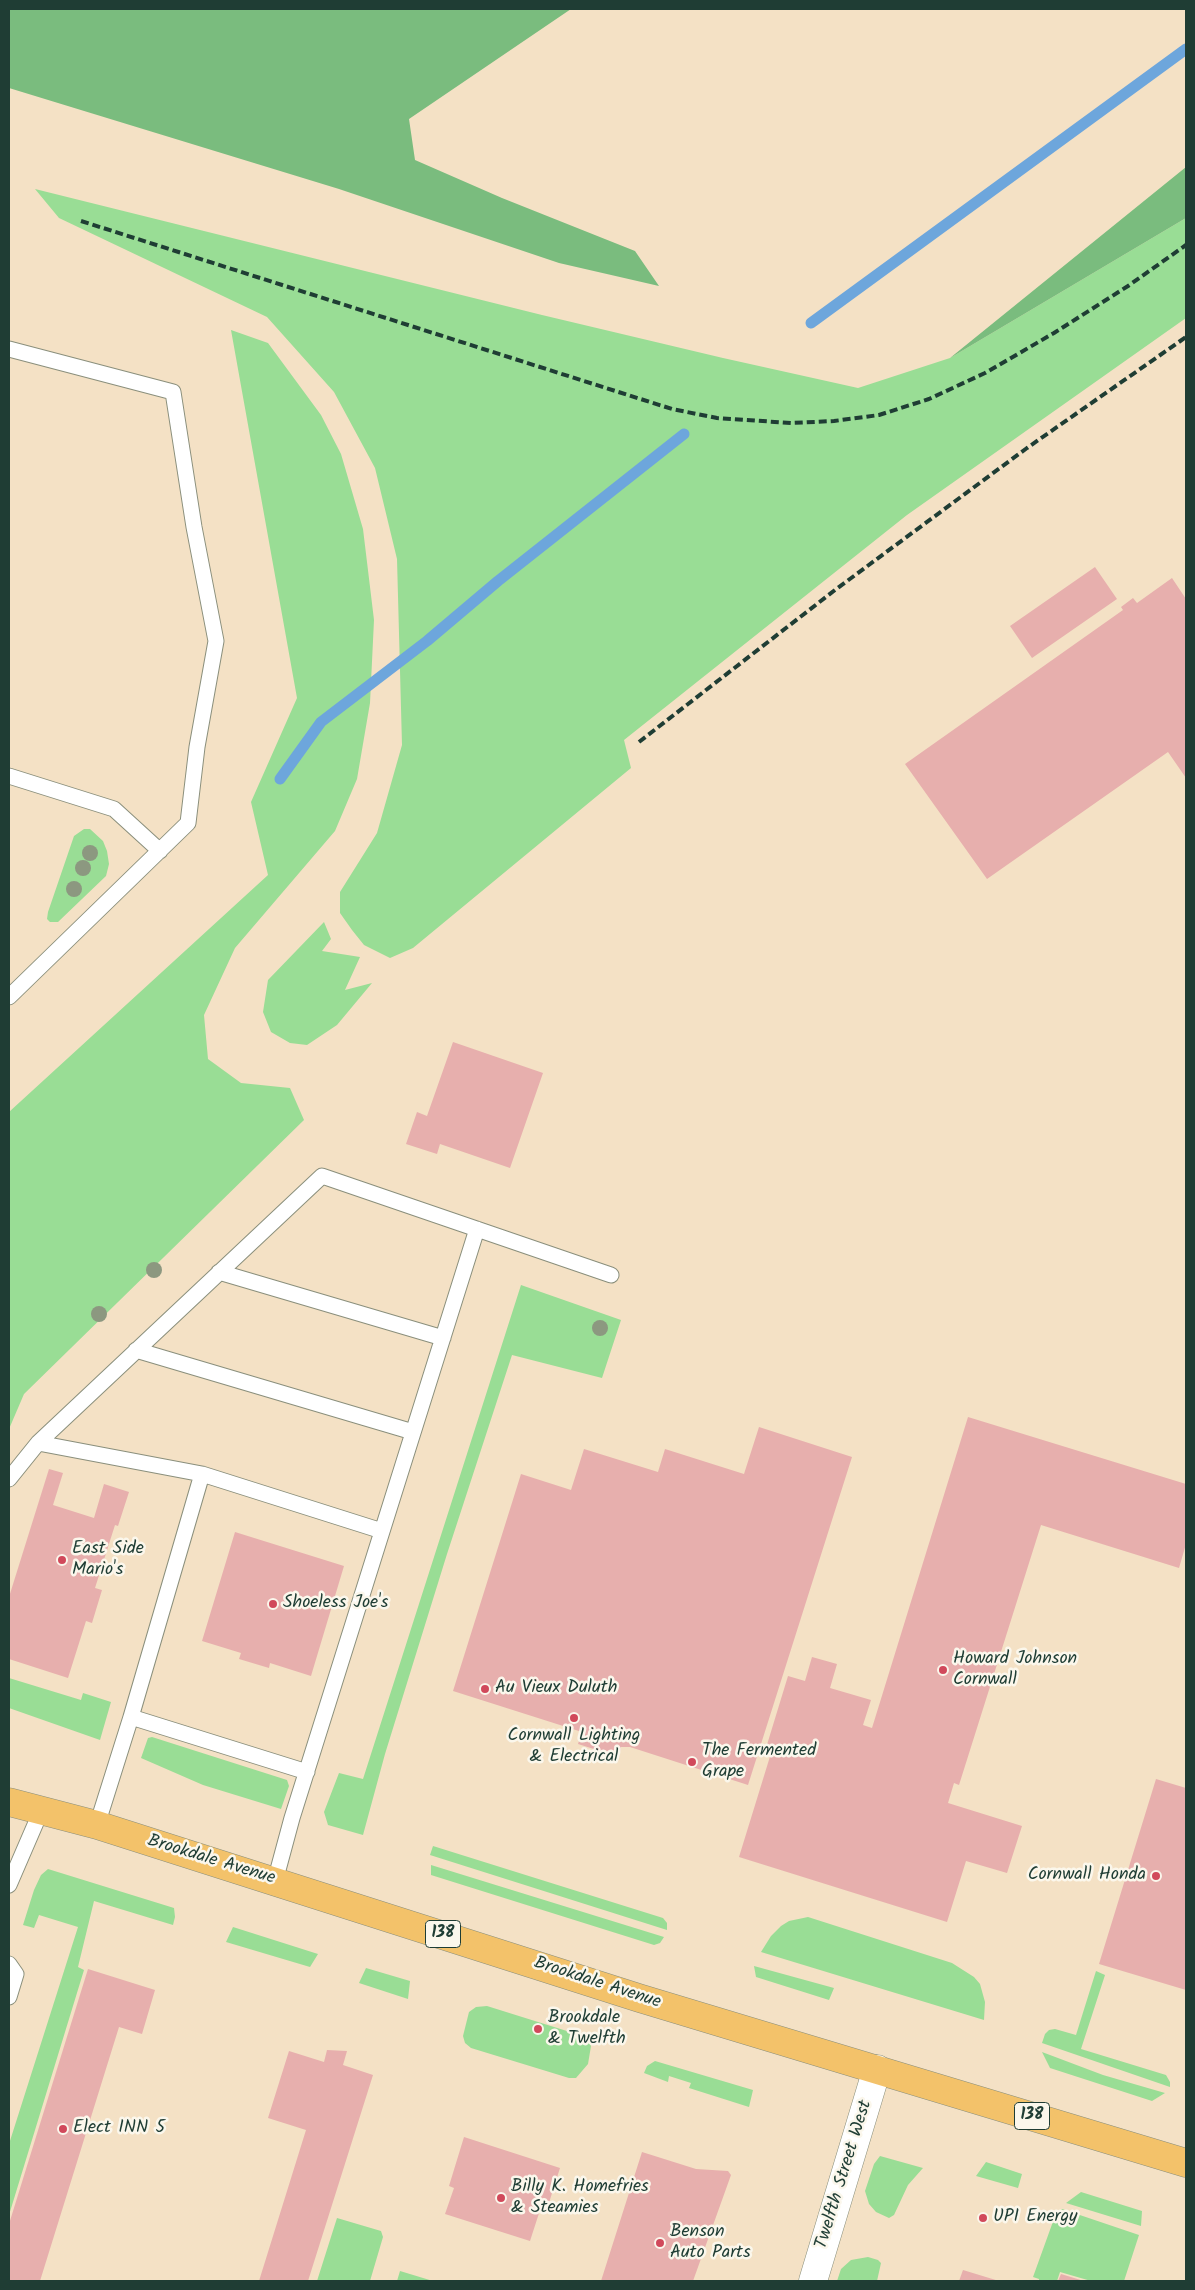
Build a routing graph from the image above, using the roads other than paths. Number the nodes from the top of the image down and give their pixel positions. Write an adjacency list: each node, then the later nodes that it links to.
1 (9, 349): 3 (lane)
2 (9, 776): 3 (lane)
3 (160, 852): 4 (lane)
4 (9, 997)
5 (477, 1229): 6 (lane); 7 (lane); 8 (lane)
6 (219, 1272): 8 (lane); 9 (lane)
7 (611, 1276)
8 (443, 1338): 10 (lane)
9 (136, 1350): 10 (lane); 11 (lane)
10 (413, 1432): 14 (lane)
11 (38, 1443): 12 (lane); 13 (lane)
12 (202, 1474): 14 (lane); 15 (lane)
13 (9, 1479)
14 (382, 1532): 16 (lane)
15 (131, 1717): 16 (lane); 19 (lane)
16 (307, 1772): 20 (lane)
17 (9, 1802): 18 (main road, Brookdale Avenue / 138)
18 (42, 1811): 19 (main road, Brookdale Avenue / 138); 21 (lane)
19 (97, 1826): 20 (main road, Brookdale Avenue / 138)
20 (275, 1881): 24 (main road, Brookdale Avenue / 138)
21 (9, 1885)
22 (9, 1964): 23 (lane)
23 (9, 1997)
24 (877, 2069): 25 (main road, Brookdale Avenue / 138); 26 (street, Twelfth Street West)
25 (1186, 2163)
26 (813, 2281)

